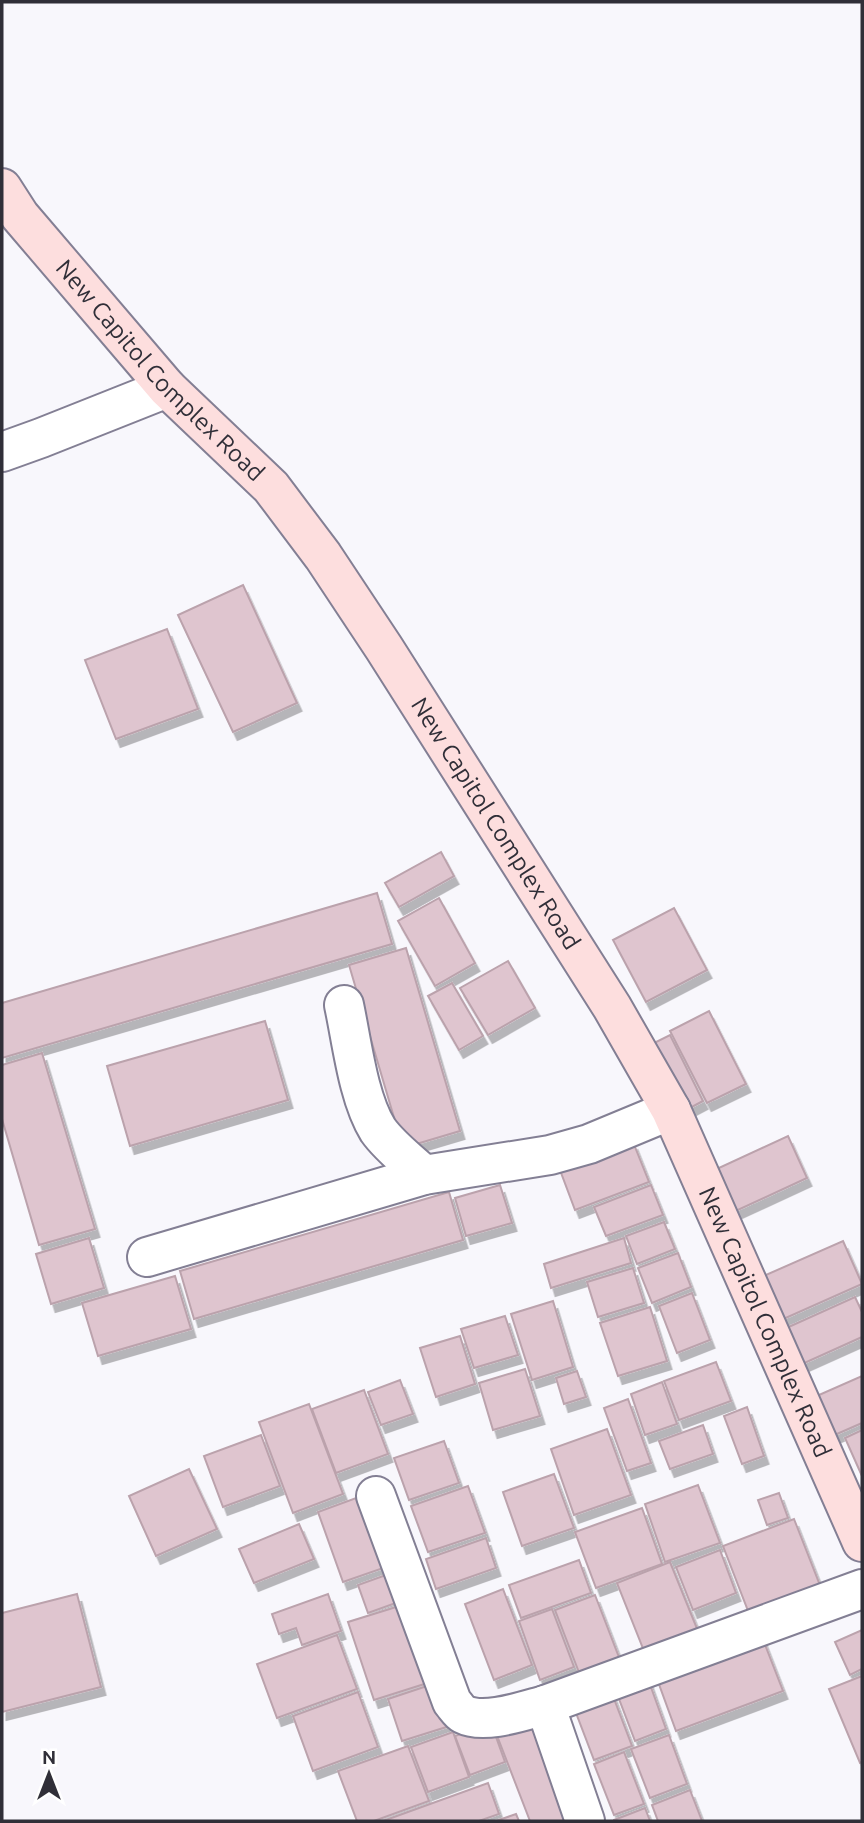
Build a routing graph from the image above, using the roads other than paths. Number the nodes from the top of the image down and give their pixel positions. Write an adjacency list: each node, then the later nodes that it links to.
1 (2, 188): 2 (main road, New Capitol Complex Road)
2 (167, 388): 3 (street); 5 (main road, New Capitol Complex Road)
3 (2, 452)
4 (344, 1005): 6 (street)
5 (671, 1110): 6 (street); 9 (main road, New Capitol Complex Road)
6 (424, 1175): 7 (street)
7 (147, 1257)
8 (376, 1496): 11 (street)
9 (862, 1539)
10 (862, 1589): 11 (street)
11 (545, 1705): 12 (street)
12 (585, 1821)

